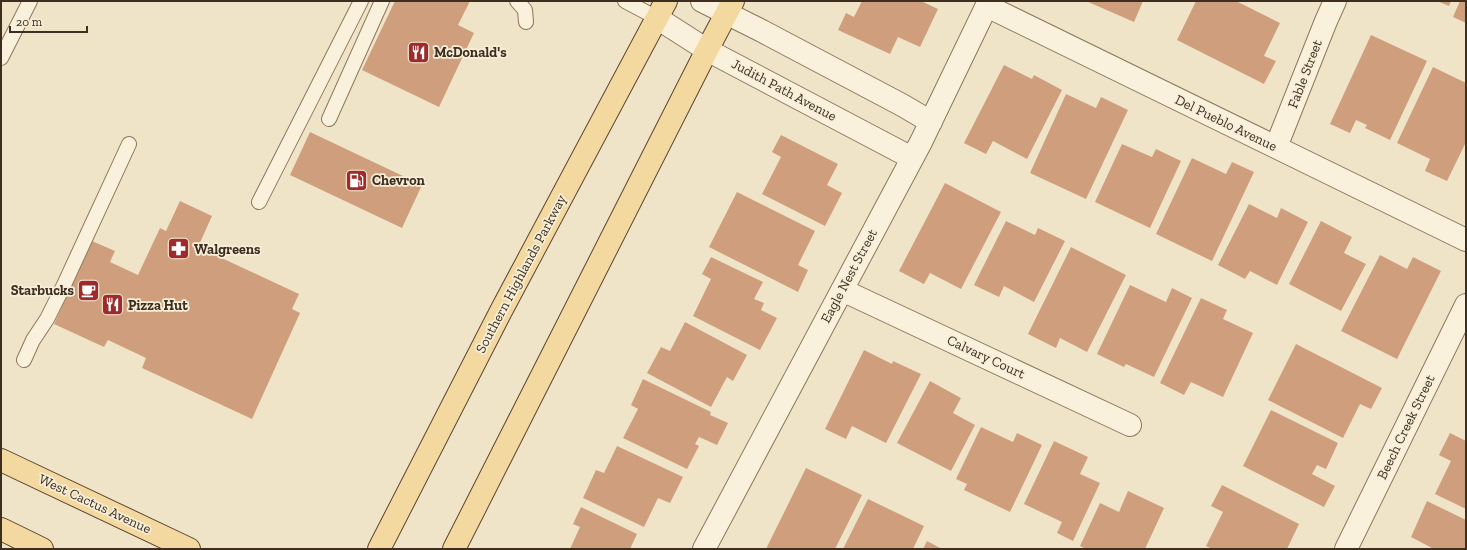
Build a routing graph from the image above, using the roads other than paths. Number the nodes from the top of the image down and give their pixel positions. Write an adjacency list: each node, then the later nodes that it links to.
1 (30, 1): 13 (lane)
2 (361, 1): 19 (lane)
3 (382, 1): 14 (lane)
4 (517, 1): 11 (lane)
5 (625, 1): 10 (lane)
6 (702, 1): 9 (street)
7 (1335, 1): 17 (street, Fable Street)
8 (988, 3): 15 (street, Eagle Nest Street); 17 (street, Del Pueblo Avenue)
9 (730, 7): 12 (main road); 15 (street)
10 (661, 10): 12 (street, Judith Path Avenue); 29 (main road, Southern Highlands Parkway)
11 (526, 22)
12 (707, 50): 18 (street, Judith Path Avenue); 30 (main road)
13 (1, 58)
14 (329, 119)
15 (931, 122): 18 (street, Eagle Nest Street)
16 (129, 144): 23 (lane)
17 (1276, 147): 20 (street, Del Pueblo Avenue)
18 (912, 158): 21 (street, Eagle Nest Street)
19 (259, 202)
20 (1466, 240)
21 (842, 290): 24 (street, Calvary Court); 31 (street, Eagle Nest Street)
22 (1466, 305): 32 (street, Beech Creek Street)
23 (24, 360)
24 (1130, 425)
25 (1, 460): 28 (main road, West Cactus Avenue)
26 (1, 529): 27 (main road)
27 (42, 549)
28 (189, 549)
29 (379, 549)
30 (454, 549)
31 (704, 549)
32 (1346, 549)

